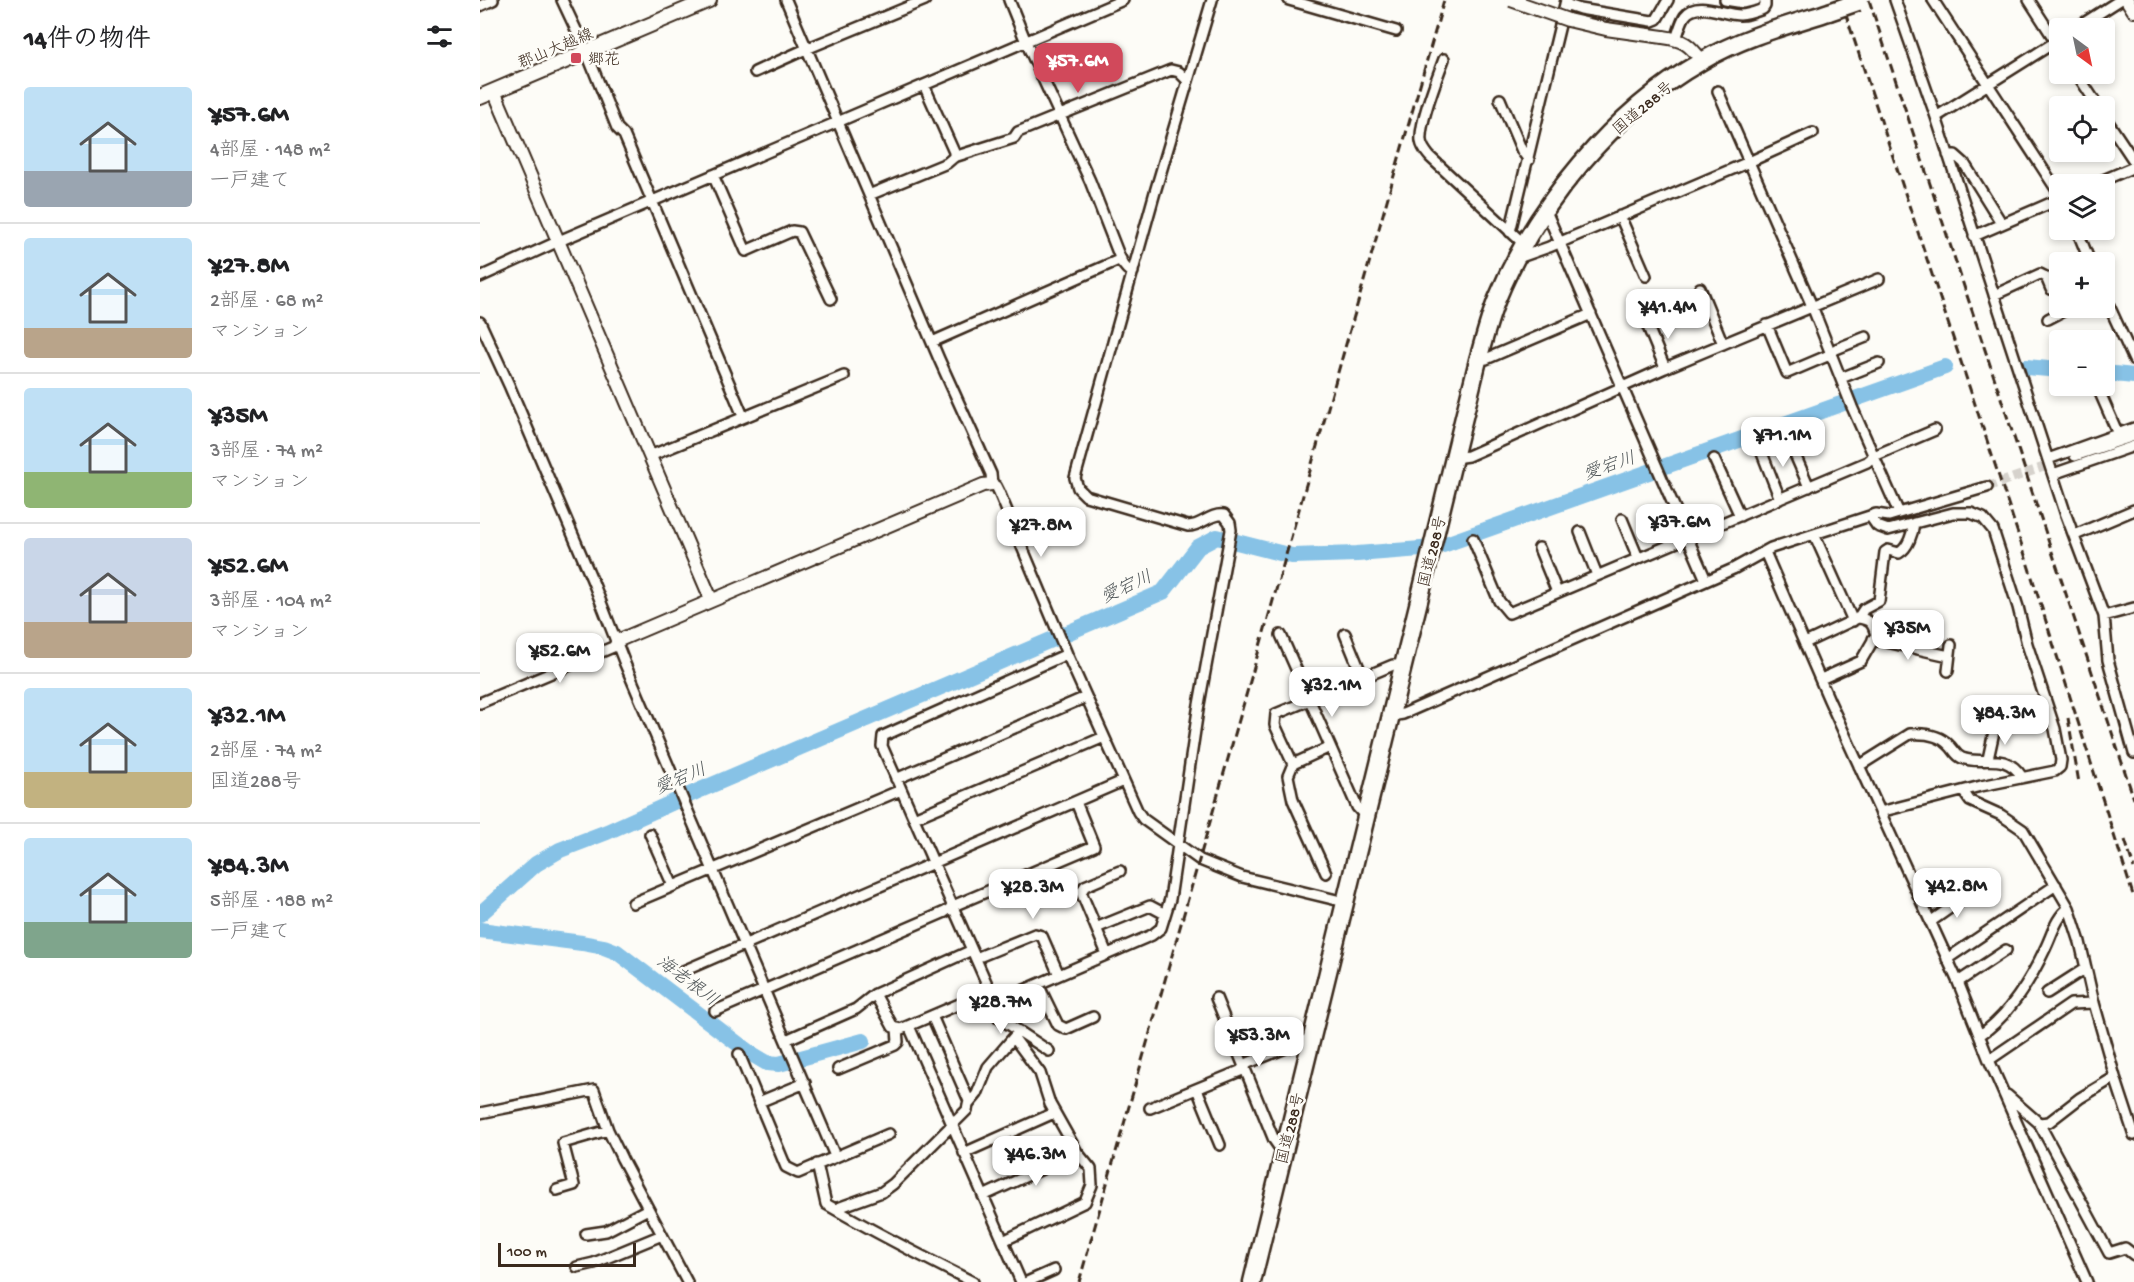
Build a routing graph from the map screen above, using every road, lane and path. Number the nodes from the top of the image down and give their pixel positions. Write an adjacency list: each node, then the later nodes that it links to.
1 (492, 0): 22 (street)
2 (562, 0): 31 (street)
3 (709, 0): 31 (main road, 郡山大越線)
4 (786, 0): 29 (street)
5 (926, 0): 29 (street)
6 (1009, 0): 28 (street)
7 (1123, 0): 28 (street)
8 (1212, 0): 35 (street)
9 (1289, 0): 26 (street)
10 (1511, 0): 27 (street, bridge)
11 (1668, 0): 21 (street)
12 (1725, 0): 13 (street)
13 (1756, 0)
14 (1765, 0): 27 (street)
15 (1895, 0): 43 (street)
16 (1933, 0): 37 (street)
17 (2029, 0): 25 (street)
18 (2120, 0): 24 (street)
19 (2127, 0): 23 (street)
20 (1861, 1): 33 (highway, 国道288号, bridge)
21 (1566, 2): 49 (street)
22 (480, 6)
23 (2134, 11)
24 (2092, 18)
25 (2049, 30)
26 (1396, 31)
27 (1676, 39): 33 (street)
28 (1026, 42): 36 (street); 42 (street)
29 (807, 49): 34 (street); 44 (street)
30 (2049, 49): 37 (street)
31 (586, 51): 38 (main road, 郡山大越線); 57 (street)
32 (1444, 59): 62 (street)
33 (1702, 61): 59 (highway, 国道288号)
34 (755, 72)
35 (1188, 81): 42 (street); 68 (street)
36 (924, 85): 44 (street); 48 (street)
37 (1988, 86): 43 (street); 55 (street)
38 (494, 91): 40 (main road, 郡山大越線); 64 (street)
39 (1718, 91): 51 (street)
40 (480, 97)
41 (1500, 99): 49 (street)
42 (1059, 116): 48 (street); 67 (street)
43 (1936, 117): 47 (street)
44 (837, 121): 53 (street); 56 (street)
45 (2115, 132): 50 (street)
46 (1813, 133): 51 (street)
47 (1948, 155): 61 (street); 63 (street)
48 (954, 157): 56 (street)
49 (1529, 160): 62 (street)
50 (2134, 161)
51 (1749, 162): 60 (street); 76 (street)
52 (2134, 167): 54 (street)
53 (713, 175): 57 (street); 75 (street)
54 (2115, 175)
55 (2049, 180)
56 (869, 195): 83 (street)
57 (652, 202): 64 (street); 94 (street)
58 (2049, 202): 61 (street)
59 (1546, 211): 65 (street); 66 (highway, 国道288号)
60 (1620, 216): 65 (street); 69 (street)
61 (2002, 224): 63 (street)
62 (1510, 232): 66 (street)
63 (1974, 236): 74 (street)
64 (559, 241): 70 (street); 102 (street)
65 (1561, 242): 66 (street); 77 (street)
66 (1521, 251): 86 (highway, 国道288号)
67 (1121, 258): 68 (street); 83 (street)
68 (1133, 272): 167 (street)
69 (1646, 276)
70 (480, 277)
71 (1879, 279): 76 (street)
72 (2049, 284): 74 (street)
73 (1700, 288): 84 (street)
74 (1994, 295): 106 (street)
75 (831, 299)
76 (1812, 306): 81 (street); 85 (street)
77 (1591, 314): 86 (street); 92 (street)
78 (2115, 318): 87 (street)
79 (480, 322): 137 (street)
80 (1646, 322): 89 (street)
81 (1767, 325): 84 (street); 85 (street)
82 (1866, 337): 85 (street)
83 (932, 342): 109 (street)
84 (1723, 344): 89 (street)
85 (1831, 353): 91 (street)
86 (1478, 360): 104 (highway, 国道288号)
87 (2134, 360)
88 (1879, 363): 91 (street)
89 (1665, 368): 92 (street)
90 (844, 376): 94 (street)
91 (1841, 378): 103 (street)
92 (1622, 387): 104 (street); 122 (street)
93 (2101, 396): 98 (street)
94 (743, 416): 102 (street)
95 (2134, 428): 98 (street)
96 (1935, 430): 103 (street)
97 (1786, 434): 110 (street)
98 (2118, 434): 106 (street)
99 (2134, 436): 107 (street)
100 (2134, 446): 108 (street)
101 (1760, 448): 112 (street)
102 (650, 456): 130 (street)
103 (1874, 456): 110 (street); 114 (street)
104 (1454, 458): 142 (highway, 国道288号)
105 (1714, 459): 115 (street)
106 (2048, 459): 108 (street)
107 (2058, 462)
108 (2053, 474): 121 (street)
109 (992, 484): 130 (street); 140 (street)
110 (1809, 487): 112 (street)
111 (1987, 487): 114 (street)
112 (1780, 499): 115 (street)
113 (2134, 510): 121 (street)
114 (1899, 513): 116 (street)
115 (1740, 516): 122 (street)
116 (1870, 516): 118 (street); 120 (street)
117 (1622, 519): 126 (street)
118 (1914, 523): 133 (street); 157 (street)
119 (1580, 532): 127 (street)
120 (1814, 534): 125 (street); 133 (street)
121 (2075, 536): 132 (street)
122 (1688, 537): 126 (street); 128 (street)
123 (1473, 539): 129 (street)
124 (1539, 548): 129 (street)
125 (1765, 552): 128 (street); 138 (street)
126 (1638, 558): 127 (street)
127 (1597, 575): 129 (street)
128 (1706, 580): 149 (street)
129 (1557, 592)
130 (711, 599): 137 (street)
131 (2134, 608): 132 (street)
132 (2104, 616): 153 (street)
133 (1856, 619): 136 (street); 138 (street)
134 (1345, 633): 144 (street)
135 (1281, 635): 147 (street)
136 (1873, 639): 141 (street); 145 (street)
137 (616, 640): 148 (street); 169 (street)
138 (1805, 643): 145 (street)
139 (1951, 645): 141 (street)
140 (1067, 654): 146 (street); 158 (street)
141 (1949, 656): 143 (street)
142 (1404, 665): 144 (street); 149 (highway, 国道288号)
143 (1948, 671)
144 (1363, 678): 147 (street)
145 (1821, 679): 156 (street)
146 (1086, 697): 151 (street); 158 (street)
147 (1310, 700): 152 (street); 155 (street)
148 (480, 703)
149 (1391, 716): 164 (highway, 国道288号)
150 (1995, 727): 154 (street)
151 (1104, 737): 159 (street); 165 (street)
152 (1330, 747): 155 (street); 164 (street)
153 (2134, 751)
154 (1988, 759): 156 (street); 157 (street)
155 (1293, 764): 171 (street)
156 (1859, 766): 163 (street)
157 (2022, 777): 161 (street)
158 (896, 779): 160 (street)
159 (1123, 781): 162 (street); 167 (street)
160 (901, 790): 165 (street); 169 (street)
161 (1963, 791): 163 (street); 172 (street)
162 (1076, 801): 168 (street); 177 (street)
163 (1880, 812): 180 (street)
164 (1366, 817): 175 (highway, 国道288号)
165 (914, 818): 168 (street)
166 (650, 834): 173 (street)
167 (1178, 844): 175 (street); 179 (street)
168 (933, 862): 177 (street); 182 (street)
169 (713, 869): 173 (street); 182 (street)
170 (1120, 871): 181 (street)
171 (1326, 873)
172 (2056, 885): 178 (street); 186 (street)
173 (673, 886): 176 (street)
174 (1970, 894): 180 (street)
175 (1345, 902): 206 (highway, 国道288号)
176 (633, 903)
177 (953, 906): 184 (street); 192 (street)
178 (2069, 908): 187 (street); 205 (street)
179 (1166, 914): 181 (street); 185 (street)
180 (1930, 922): 186 (street)
181 (1096, 928): 185 (street)
182 (745, 944): 188 (street); 192 (street)
183 (2006, 950): 190 (street)
184 (974, 954): 189 (street); 193 (street); 195 (street)
185 (1107, 954): 189 (street)
186 (1947, 959): 190 (street)
187 (2086, 968): 194 (street); 198 (street)
188 (681, 972)
189 (1059, 975): 191 (street)
190 (1958, 982): 205 (street)
191 (1038, 984): 197 (street); 201 (street)
192 (764, 989): 199 (street); 207 (street)
193 (990, 992): 197 (street); 200 (street)
194 (2047, 993)
195 (875, 994): 203 (street); 207 (street)
196 (1216, 998): 211 (street)
197 (994, 1003): 204 (street)
198 (2094, 1003): 210 (street); 213 (street)
199 (715, 1011)
200 (932, 1016): 202 (street); 218 (street)
201 (1093, 1017)
202 (909, 1026): 203 (street); 223 (street)
203 (897, 1028): 212 (street)
204 (1017, 1034): 208 (street); 218 (street); 221 (street)
205 (1980, 1035): 210 (street)
206 (1311, 1038): 211 (street); 230 (highway, 国道288号)
207 (786, 1040): 214 (street)
208 (1049, 1051)
209 (739, 1054): 217 (street)
210 (1989, 1060): 216 (street)
211 (1245, 1067): 215 (street); 230 (street)
212 (838, 1069)
213 (2115, 1077): 222 (street); 226 (street)
214 (805, 1083): 217 (street); 231 (street)
215 (1197, 1089): 219 (street); 227 (street)
216 (2005, 1094): 222 (street); 248 (street)
217 (759, 1102): 232 (street)
218 (969, 1105): 223 (street)
219 (1150, 1108)
220 (480, 1113): 224 (street)
221 (1054, 1113): 228 (street); 229 (street)
222 (2039, 1123): 240 (street)
223 (952, 1125): 228 (street); 236 (street)
224 (608, 1130): 233 (street); 235 (street)
225 (889, 1134): 231 (street)
226 (2134, 1135)
227 (1220, 1145)
228 (964, 1153): 234 (street)
229 (1077, 1153): 234 (street); 239 (street)
230 (1283, 1153): 247 (highway, 国道288号)
231 (835, 1156): 232 (street)
232 (817, 1164): 236 (street)
233 (557, 1191)
234 (983, 1196): 239 (street)
235 (648, 1209): 237 (street); 238 (street)
236 (835, 1209): 244 (street)
237 (586, 1234)
238 (662, 1235): 241 (street); 243 (street)
239 (1003, 1241): 245 (street)
240 (2134, 1255)
241 (577, 1267)
242 (1054, 1270): 246 (street)
243 (687, 1282)
244 (973, 1282)
245 (1021, 1282)
246 (1028, 1282)
247 (1252, 1282)
248 (2087, 1282)

